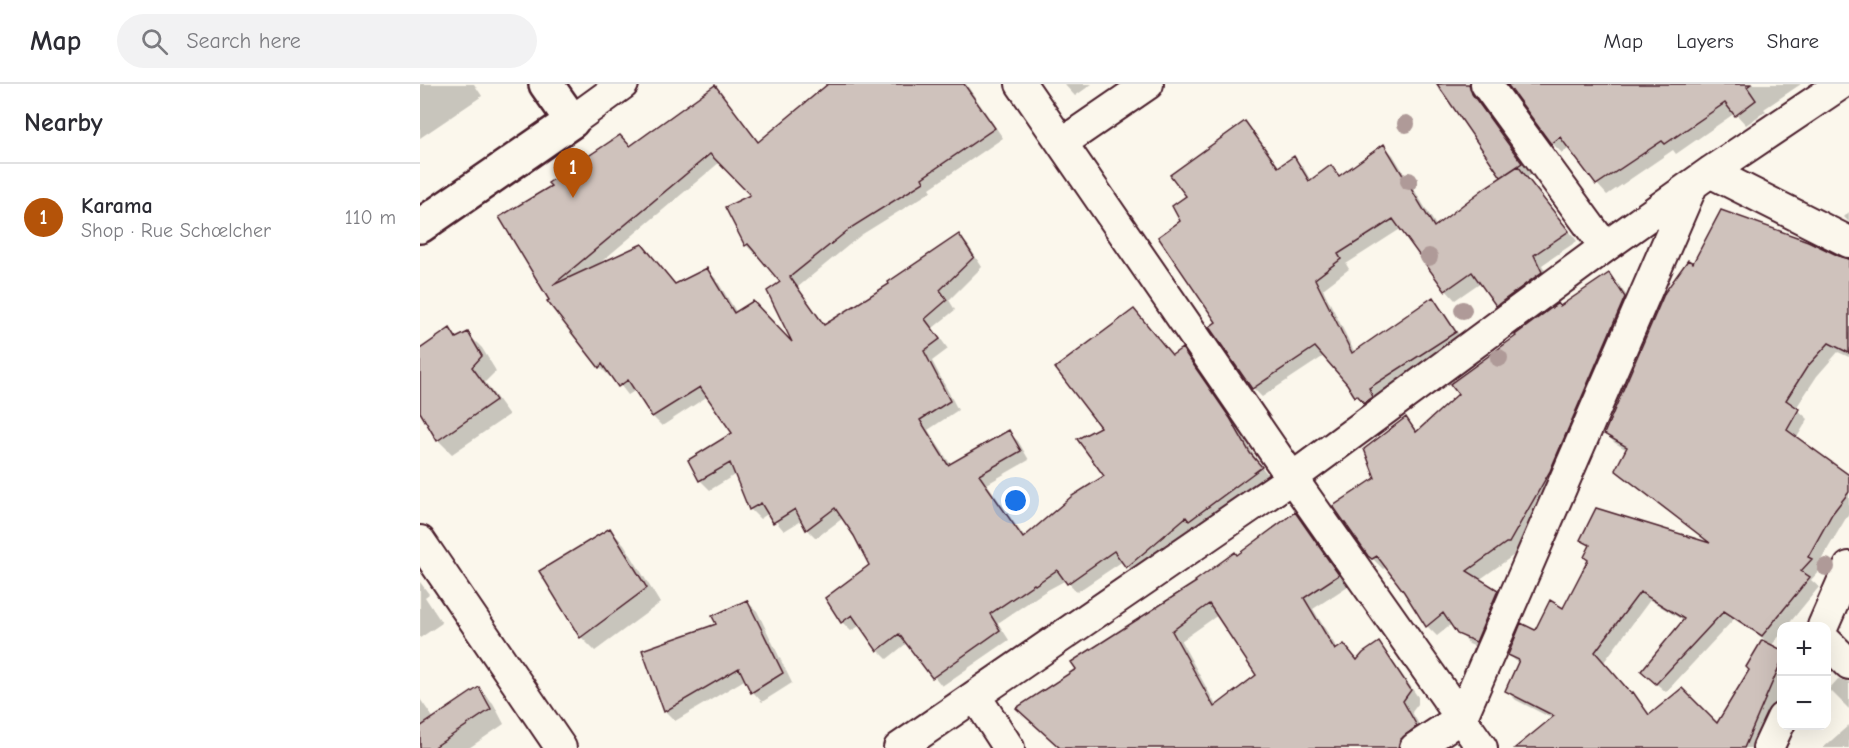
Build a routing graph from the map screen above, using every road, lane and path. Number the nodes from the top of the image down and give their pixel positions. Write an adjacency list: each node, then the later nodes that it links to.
1 (546, 84): 7 (street)
2 (623, 84): 7 (street)
3 (1021, 84): 8 (street)
4 (1148, 84): 8 (street)
5 (1486, 84): 12 (street)
6 (1841, 84): 9 (street)
7 (572, 121): 10 (street)
8 (1062, 143): 13 (street)
9 (1701, 179): 11 (street); 12 (street); 20 (street)
10 (420, 226)
11 (1849, 242)
12 (1605, 247): 13 (street)
13 (1292, 478): 19 (street); 20 (street)
14 (420, 541): 22 (street)
15 (1849, 567): 16 (street)
16 (1825, 622)
17 (1831, 645): 18 (street)
18 (1849, 664)
19 (976, 697): 23 (street); 24 (street)
20 (1461, 717): 25 (street); 26 (street)
21 (1777, 729): 27 (street)
22 (561, 748)
23 (899, 748)
24 (1009, 748)
25 (1415, 748)
26 (1482, 748)
27 (1768, 748)

